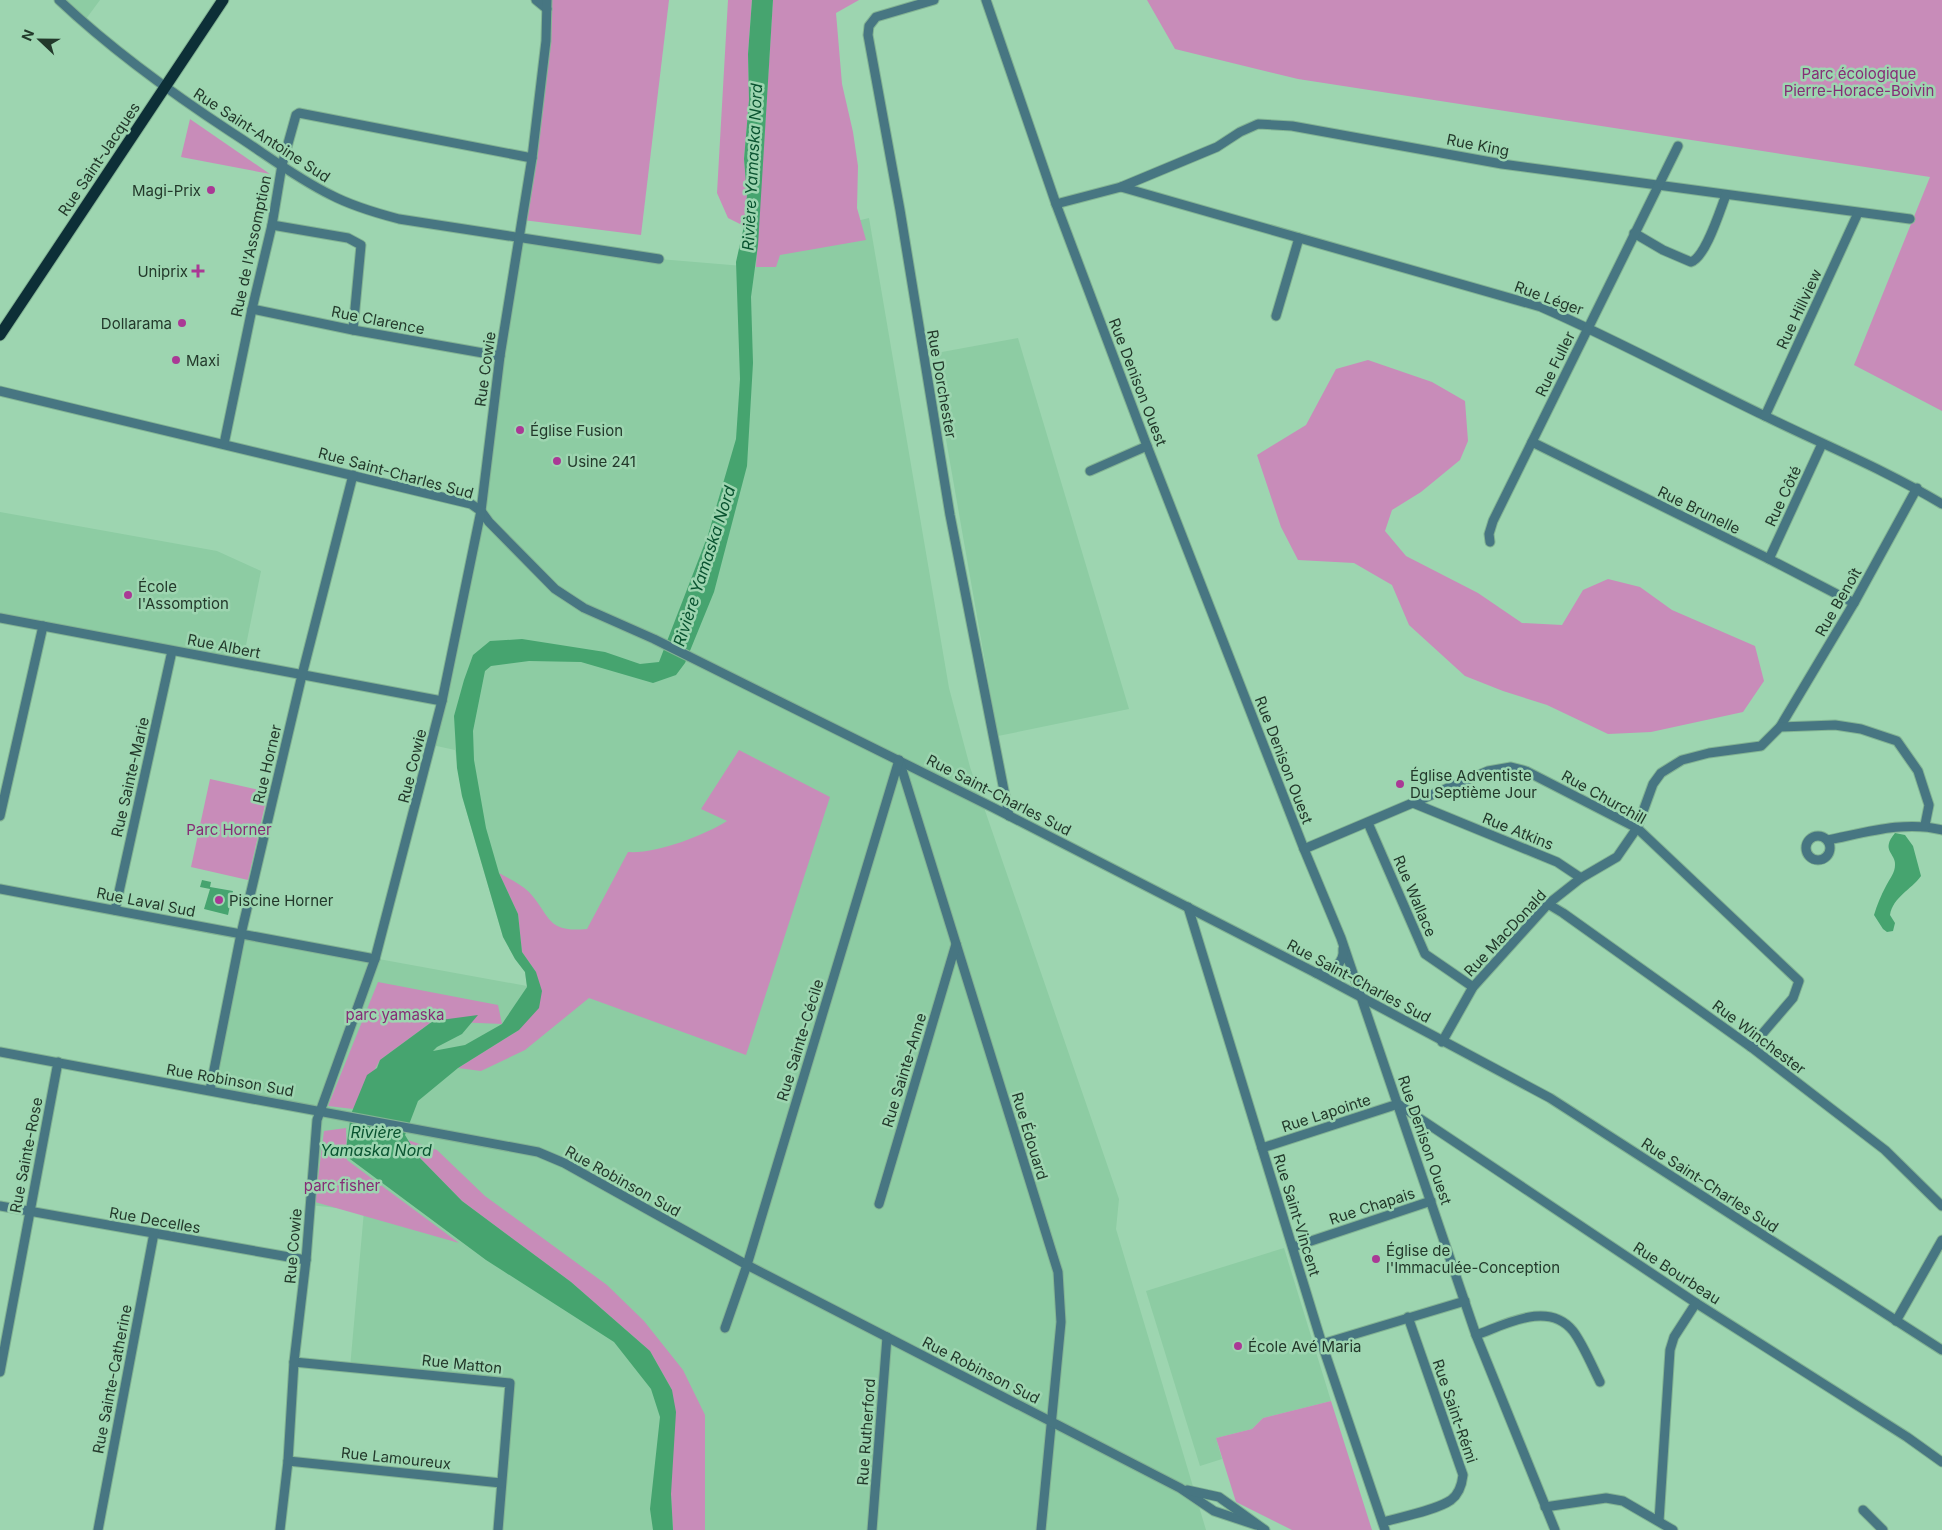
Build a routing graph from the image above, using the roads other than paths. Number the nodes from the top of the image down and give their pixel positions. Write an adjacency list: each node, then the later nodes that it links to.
1 (59, 0): 7 (street, Rue Saint-Antoine Sud)
2 (224, 0): 7 (main road, Rue Saint-Jacques)
3 (536, 0): 6 (street)
4 (934, 0): 51 (street, Rue Dorchester)
5 (986, 0): 14 (street, Rue Denison Ouest)
6 (547, 5): 9 (street, Rue Cowie)
7 (164, 88): 10 (street, Rue Saint-Antoine Sud); 26 (main road, Rue Saint-Jacques)
8 (1678, 146): 11 (street, Rue Fuller)
9 (532, 158): 10 (street, Rue de l'Assomption); 19 (street, Rue Cowie)
10 (282, 166): 17 (street, Rue de l'Assomption); 19 (street, Rue Saint-Antoine Sud)
11 (1658, 186): 12 (street, Rue King); 13 (street, Rue King); 18 (street, Rue Fuller)
12 (1121, 187): 14 (street, Rue King); 20 (street, Rue Léger)
13 (1726, 195): 15 (street, Rue King); 18 (street)
14 (1056, 204): 33 (street, Rue Denison Ouest)
15 (1858, 213): 16 (street, Rue King); 29 (street, Rue Hillview)
16 (1910, 219)
17 (272, 225): 22 (street, Rue de l'Assomption); 25 (street)
18 (1634, 233): 24 (street, Rue Fuller)
19 (519, 238): 21 (street, Rue Saint-Antoine Sud); 27 (street, Rue Cowie)
20 (1299, 238): 23 (street); 24 (street, Rue Léger)
21 (659, 259)
22 (252, 309): 25 (street, Rue Clarence); 31 (street, Rue de l'Assomption)
23 (1276, 316)
24 (1588, 327): 29 (street, Rue Léger); 30 (street, Rue Fuller)
25 (354, 330): 27 (street, Rue Clarence)
26 (0, 335)
27 (500, 356): 38 (street, Rue Cowie)
28 (0, 391): 31 (street, Rue Saint-Charles Sud)
29 (1765, 416): 32 (street, Rue Léger)
30 (1532, 442): 39 (street, Rue Fuller); 40 (street, Rue Brunelle)
31 (224, 444): 35 (street, Rue Saint-Charles Sud)
32 (1822, 444): 36 (street, Rue Léger); 40 (street, Rue Côté)
33 (1148, 446): 34 (street); 57 (street, Rue Denison Ouest)
34 (1090, 472)
35 (353, 475): 38 (street, Rue Saint-Charles Sud); 45 (street, Rue Horner)
36 (1916, 488): 37 (street, Rue Léger); 41 (street, Rue Benoît)
37 (1942, 504)
38 (481, 511): 46 (street, Rue Cowie); 48 (street, Rue Saint-Charles Sud)
39 (1490, 542)
40 (1769, 559): 41 (street, Rue Brunelle)
41 (1854, 603): 47 (street, Rue Benoît)
42 (0, 618): 43 (street, Rue Albert)
43 (43, 626): 44 (street, Rue Albert); 50 (street)
44 (172, 651): 45 (street, Rue Albert); 62 (street, Rue Sainte-Marie)
45 (302, 675): 46 (street, Rue Albert); 63 (street, Rue Horner)
46 (442, 701): 66 (street, Rue Cowie)
47 (1780, 727): 53 (street); 54 (street, Rue MacDonald)
48 (899, 760): 51 (street, Rue Saint-Charles Sud); 65 (street, Rue Édouard); 87 (street, Rue Sainte-Cécile)
49 (1413, 803): 52 (street, Rue Churchill); 54 (street, Rue Churchill); 58 (street, Rue Atkins)
50 (0, 816)
51 (1009, 816): 61 (street, Rue Saint-Charles Sud)
52 (1368, 823): 57 (street, Rue Churchill); 68 (street, Rue Wallace)
53 (1926, 826): 55 (street); 56 (street)
54 (1637, 828): 58 (street, Rue MacDonald); 71 (street, Rue Churchill)
55 (1942, 830)
56 (1828, 840)
57 (1304, 849): 64 (street, Rue Denison Ouest)
58 (1581, 878): 60 (street, Rue MacDonald)
59 (0, 889): 62 (street, Rue Laval Sud)
60 (1548, 904): 68 (street, Rue MacDonald); 71 (street, Rue Winchester)
61 (1188, 907): 67 (street, Rue Saint-Charles Sud); 77 (street, Rue Saint-Vincent)
62 (115, 910): 63 (street, Rue Laval Sud)
63 (241, 934): 66 (street, Rue Laval Sud); 74 (street, Rue Horner)
64 (1341, 938): 67 (street); 69 (street, Rue Denison Ouest)
65 (956, 944): 79 (street, Rue Sainte-Anne); 100 (street, Rue Édouard)
66 (375, 958): 76 (street, Rue Cowie)
67 (1316, 973): 69 (street, Rue Saint-Charles Sud)
68 (1474, 987): 70 (street, Rue MacDonald)
69 (1362, 998): 70 (street, Rue Saint-Charles Sud); 75 (street, Rue Denison Ouest)
70 (1442, 1042): 91 (street, Rue Saint-Charles Sud)
71 (1751, 1047): 81 (street, Rue Winchester)
72 (0, 1052): 73 (street, Rue Robinson Sud)
73 (58, 1062): 74 (street, Rue Robinson Sud); 82 (street, Rue Sainte-Rose)
74 (210, 1090): 76 (street, Rue Robinson Sud)
75 (1398, 1104): 77 (street, Rue Lapointe); 78 (street, Rue Denison Ouest); 89 (street, Rue Bourbeau)
76 (320, 1111): 86 (street, Rue Cowie); 87 (street, Rue Robinson Sud)
77 (1262, 1148): 85 (street, Rue Saint-Vincent)
78 (1431, 1201): 85 (street, Rue Chapais); 88 (street, Rue Denison Ouest)
79 (879, 1204)
80 (0, 1206): 82 (street, Rue Decelles)
81 (1942, 1206)
82 (30, 1211): 83 (street, Rue Decelles); 98 (street, Rue Sainte-Rose)
83 (154, 1233): 86 (street, Rue Decelles); 110 (street, Rue Sainte-Catherine)
84 (1942, 1240): 91 (street)
85 (1293, 1247): 95 (street, Rue Saint-Vincent)
86 (306, 1260): 97 (street, Rue Cowie)
87 (747, 1265): 92 (street, Rue Sainte-Cécile); 94 (street, Rue Robinson Sud)
88 (1465, 1301): 90 (street); 93 (street, Rue Denison Ouest)
89 (1696, 1303): 102 (street, Rue Bourbeau); 107 (street)
90 (1408, 1317): 95 (street); 109 (street, Rue Saint-Rémi)
91 (1896, 1321): 96 (street, Rue Saint-Charles Sud)
92 (725, 1328)
93 (1476, 1335): 99 (street); 105 (street, Rue Denison Ouest)
94 (887, 1336): 100 (street, Rue Robinson Sud); 113 (street, Rue Rutherford)
95 (1322, 1344): 109 (street, Rue Saint-Vincent)
96 (1942, 1350)
97 (294, 1362): 101 (street, Rue Cowie); 103 (street, Rue Matton)
98 (0, 1372)
99 (1600, 1382)
100 (1050, 1421): 104 (street, Rue Robinson Sud); 114 (street, Rue Édouard)
101 (288, 1461): 103 (street, Rue Lamoureux); 111 (street, Rue Cowie)
102 (1942, 1462)
103 (501, 1483): 112 (street, Rue Matton)
104 (1180, 1488): 108 (street, Rue Robinson Sud); 108 (street, Rue Robinson Sud)
105 (1544, 1506): 107 (street); 116 (street, Rue Denison Ouest)
106 (1863, 1510): 118 (street)
107 (1659, 1521): 117 (street)
108 (1256, 1525): 115 (street, Rue Robinson Sud)
109 (1384, 1526)
110 (98, 1530)
111 (280, 1530)
112 (498, 1530)
113 (872, 1530)
114 (1041, 1530)
115 (1265, 1530)
116 (1555, 1530)
117 (1673, 1530)
118 (1882, 1530)

